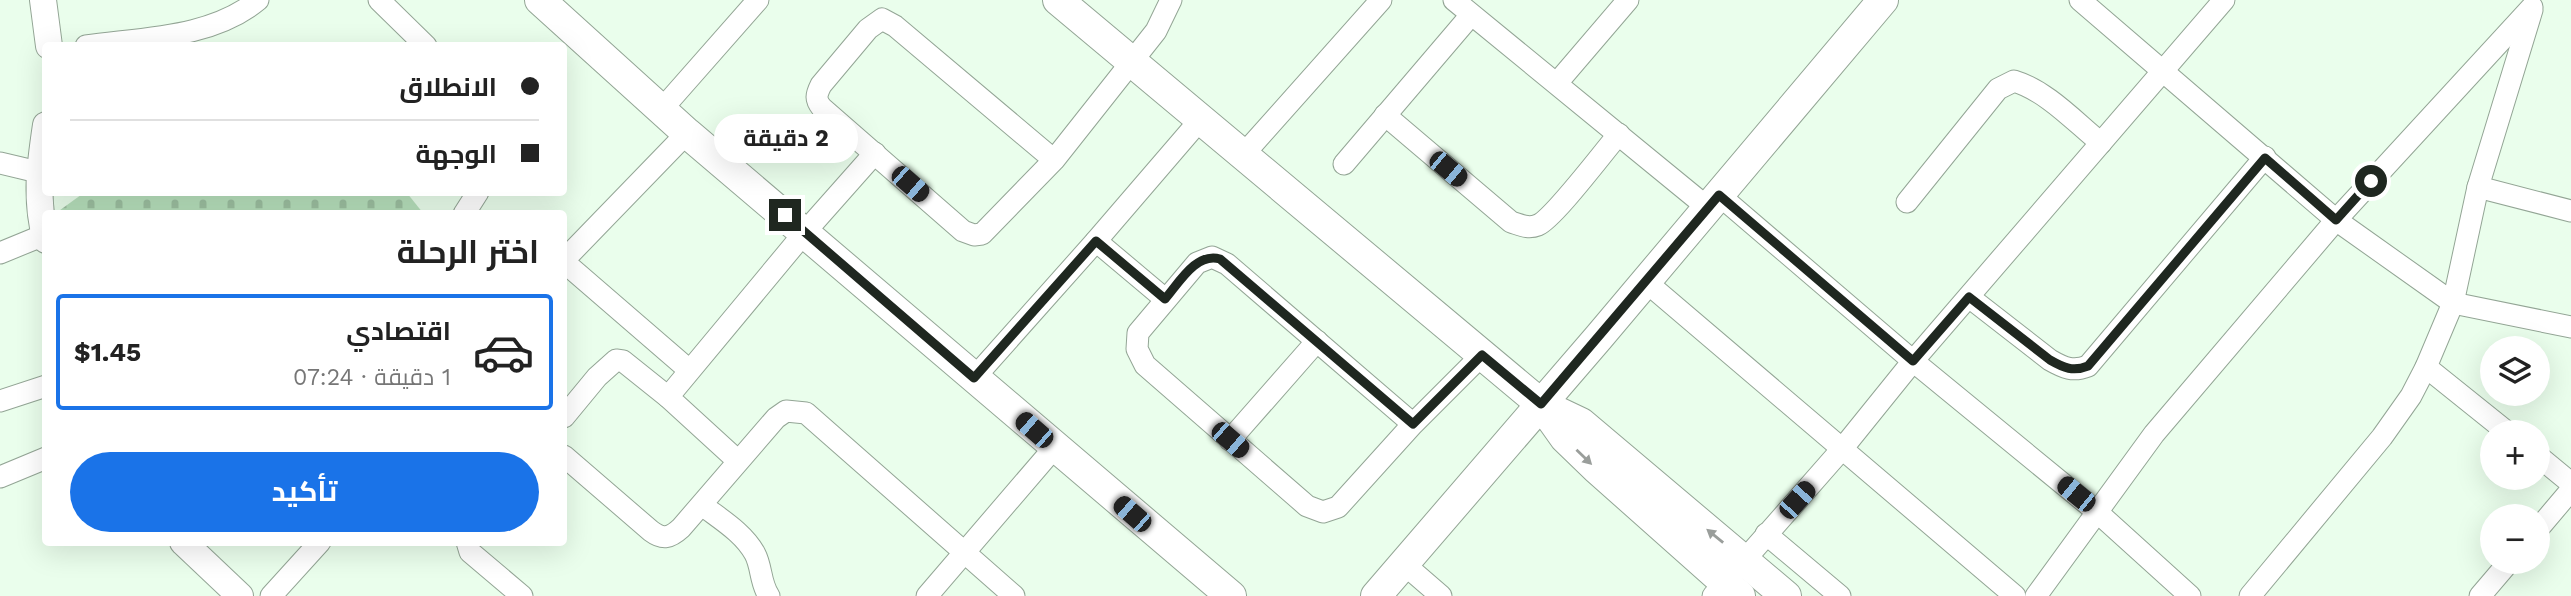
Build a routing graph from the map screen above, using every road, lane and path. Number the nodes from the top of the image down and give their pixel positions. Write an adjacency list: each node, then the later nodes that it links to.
1 (43, 0): 16 (street)
2 (379, 0): 18 (street)
3 (540, 0): 22 (main road)
4 (758, 0): 22 (street)
5 (1058, 0): 19 (main road)
6 (1171, 0): 19 (street)
7 (1381, 0): 30 (street)
8 (1454, 0): 15 (street)
9 (1628, 0): 21 (street)
10 (1883, 0): 37 (main road)
11 (2080, 0): 20 (street)
12 (2224, 0): 20 (street)
13 (251, 3): 17 (street)
14 (2532, 4): 36 (street); 40 (street)
15 (1471, 15): 21 (street); 23 (street)
16 (48, 42)
17 (116, 42)
18 (422, 42)
19 (1132, 62): 24 (main road); 32 (street)
20 (2164, 71): 27 (street); 31 (street)
21 (1558, 83): 26 (street)
22 (662, 109): 25 (main road)
23 (1385, 115): 26 (street); 34 (street)
24 (1200, 120): 30 (main road); 44 (street)
25 (687, 133): 42 (main road); 46 (street)
26 (1619, 134): 37 (street)
27 (2101, 143): 38 (street); 49 (street)
28 (42, 148): 35 (street)
29 (875, 153): 32 (street); 32 (street); 42 (street)
30 (1243, 155): 54 (main road)
31 (2265, 158): 40 (street); 49 (street)
32 (1054, 160)
33 (0, 163): 35 (street)
34 (1343, 164)
35 (38, 172): 41 (street)
36 (2477, 187): 39 (street); 51 (street)
37 (1713, 202): 48 (main road); 55 (street)
38 (1907, 202)
39 (2571, 211)
40 (2336, 220): 51 (street); 77 (street)
41 (42, 224)
42 (805, 232): 57 (street); 58 (main road)
43 (42, 239): 45 (street)
44 (1096, 241): 50 (street); 58 (street)
45 (0, 253)
46 (567, 258)
47 (567, 264): 57 (street)
48 (1645, 281): 62 (main road); 68 (street)
49 (1969, 297): 55 (street)
50 (1165, 299): 53 (street); 66 (street)
51 (2453, 303): 52 (street); 56 (street)
52 (2571, 327)
53 (1317, 341): 65 (street); 66 (street)
54 (1482, 355): 62 (main road); 65 (street)
55 (1913, 361): 68 (street); 77 (street)
56 (2426, 367): 64 (street); 102 (street)
57 (689, 370): 60 (street)
58 (974, 378): 67 (main road)
59 (42, 387): 61 (street)
60 (668, 397): 63 (street); 71 (street)
61 (0, 401)
62 (1541, 404): 84 (main road, one-way to 62); 85 (main road); 87 (main road, one-way to 87)
63 (567, 413)
64 (2492, 420)
65 (1413, 424): 66 (street)
66 (1230, 440)
67 (1054, 448): 83 (street); 94 (main road)
68 (1842, 449): 79 (street); 99 (street)
69 (567, 459): 76 (street)
70 (42, 460): 73 (street)
71 (738, 461): 76 (street); 83 (street)
72 (2550, 467): 74 (street)
73 (0, 477)
74 (2571, 484)
75 (2571, 490): 78 (street)
76 (702, 505): 88 (street)
77 (2096, 511): 100 (street); 101 (street)
78 (2550, 515)
79 (1766, 534): 84 (street); 98 (street)
80 (187, 546): 89 (street)
81 (316, 546): 90 (street)
82 (468, 546): 91 (street)
83 (965, 554): 92 (street); 93 (street)
84 (1744, 559): 87 (street); 97 (main road)
85 (1404, 564): 95 (main road); 96 (street)
86 (2499, 574): 103 (street)
87 (1726, 592)
88 (764, 594)
89 (240, 596)
90 (271, 596)
91 (522, 596)
92 (928, 596)
93 (1014, 596)
94 (1231, 596)
95 (1376, 596)
96 (1441, 596)
97 (1786, 596)
98 (1840, 596)
99 (2015, 596)
100 (2036, 596)
101 (2190, 596)
102 (2250, 596)
103 (2480, 596)

